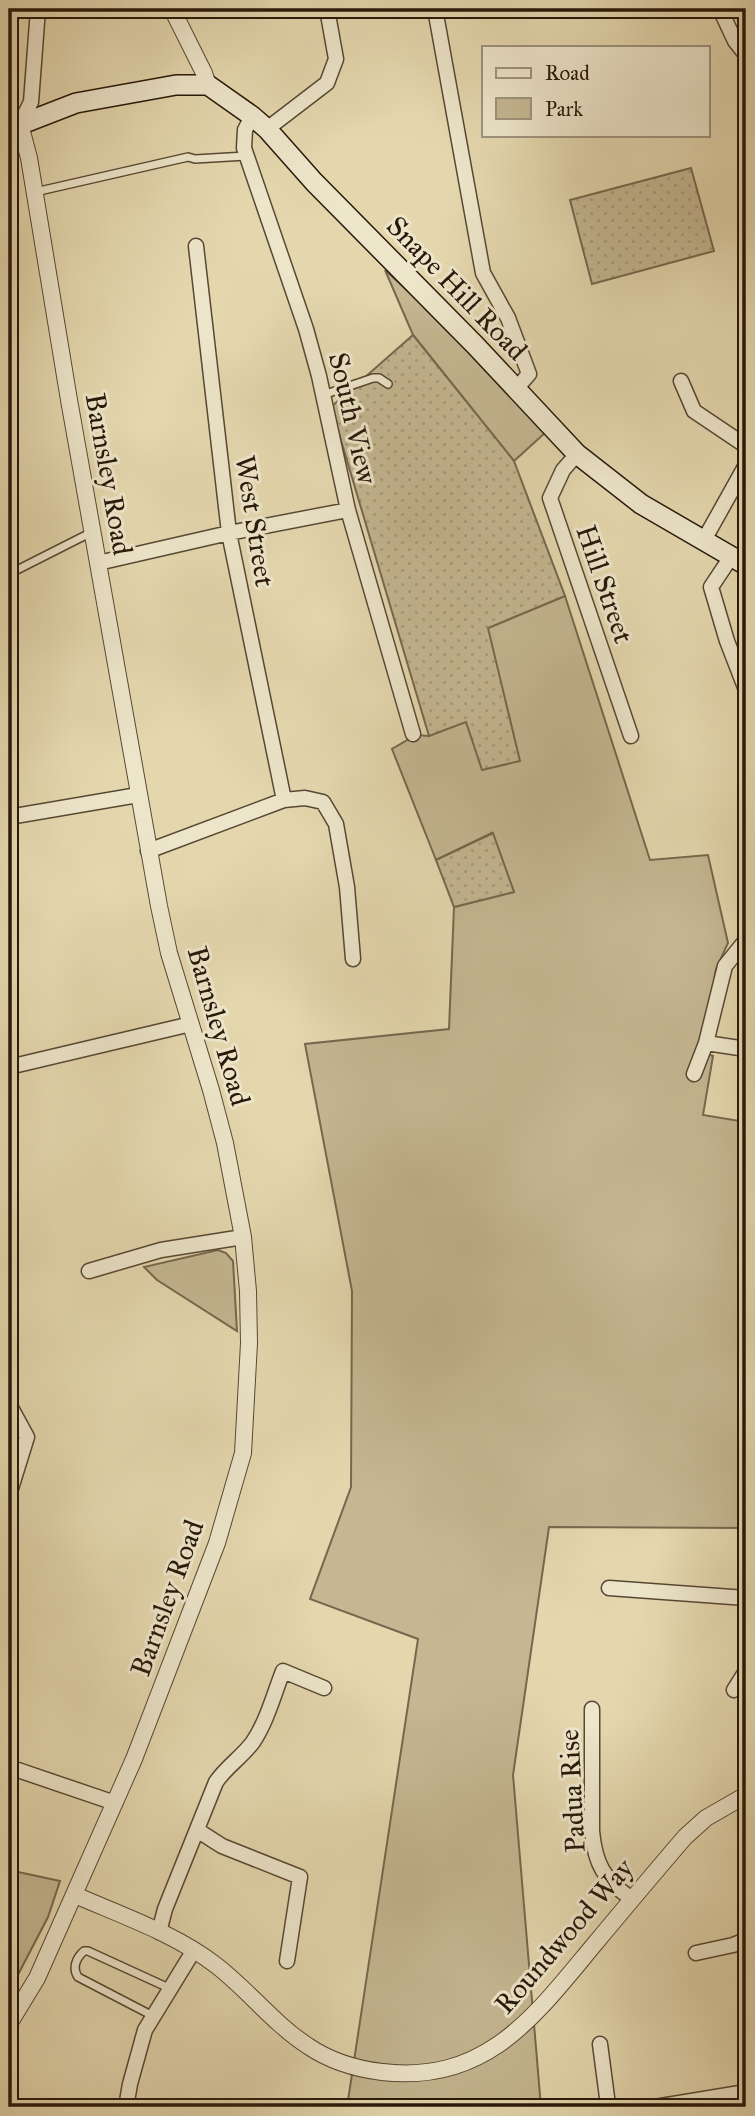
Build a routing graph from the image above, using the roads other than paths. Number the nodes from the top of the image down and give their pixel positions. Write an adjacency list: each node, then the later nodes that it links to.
1 (38, 9): 9 (street)
2 (172, 9): 7 (street)
3 (327, 9): 8 (street)
4 (435, 9): 15 (street)
5 (720, 9): 6 (street)
6 (746, 55)
7 (208, 85): 8 (main road, Snape Hill Road); 9 (main road)
8 (260, 122): 10 (street, South View); 15 (main road, Snape Hill Road)
9 (15, 126): 11 (street, Barnsley Road)
10 (247, 156): 11 (lane); 16 (street, South View)
11 (34, 192): 21 (street, Barnsley Road)
12 (196, 246): 22 (street, West Street)
13 (681, 381): 17 (street)
14 (387, 384): 16 (lane)
15 (516, 389): 18 (main road, Snape Hill Road)
16 (323, 395): 20 (street, South View)
17 (746, 446)
18 (577, 454): 23 (main road, Snape Hill Road); 29 (street, Hill Street)
19 (746, 466): 23 (street)
20 (348, 510): 22 (street); 28 (street, South View)
21 (92, 532): 25 (street, Barnsley Road); 26 (lane)
22 (229, 533): 25 (street); 31 (street, West Street)
23 (704, 540): 24 (main road, Snape Hill Road)
24 (738, 561): 27 (street)
25 (98, 563): 30 (street, Barnsley Road)
26 (9, 574)
27 (746, 690)
28 (413, 734)
29 (631, 736)
30 (138, 795): 32 (street); 33 (street, Barnsley Road)
31 (284, 800): 33 (street); 35 (street)
32 (9, 817)
33 (148, 851): 36 (street, Barnsley Road)
34 (746, 940): 37 (street)
35 (353, 960)
36 (191, 1024): 39 (street); 41 (street, Barnsley Road)
37 (706, 1043): 38 (street); 40 (street)
38 (746, 1049)
39 (9, 1067)
40 (694, 1074)
41 (243, 1237): 42 (street); 53 (street, Barnsley Road)
42 (89, 1271)
43 (9, 1405): 44 (street)
44 (9, 1495)
45 (609, 1588): 46 (street)
46 (746, 1598)
47 (746, 1671): 49 (street)
48 (324, 1689): 54 (street)
49 (734, 1690)
50 (592, 1709): 56 (street, Padua Rise)
51 (9, 1767): 53 (street)
52 (746, 1795): 56 (street, Roundwood Way)
53 (115, 1803): 55 (street, Barnsley Road)
54 (197, 1830): 57 (street); 61 (street)
55 (75, 1895): 57 (street, Roundwood Way); 64 (street, Barnsley Road)
56 (632, 1899): 59 (street, Roundwood Way)
57 (159, 1933): 59 (street, Roundwood Way)
58 (746, 1940): 60 (street)
59 (194, 1950): 62 (street)
60 (696, 1953)
61 (287, 1961)
62 (171, 1989): 63 (street); 63 (lane)
63 (154, 2016): 67 (street)
64 (9, 2024)
65 (600, 2044): 68 (street)
66 (746, 2092): 69 (street)
67 (126, 2107)
68 (616, 2107)
69 (655, 2107)

